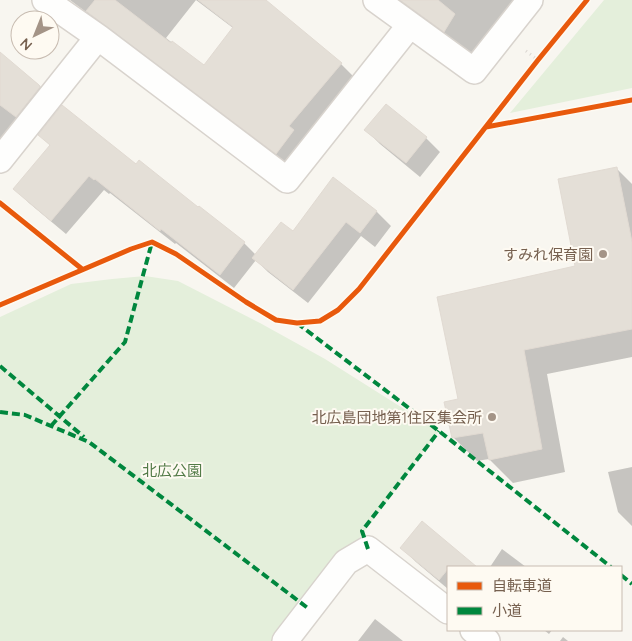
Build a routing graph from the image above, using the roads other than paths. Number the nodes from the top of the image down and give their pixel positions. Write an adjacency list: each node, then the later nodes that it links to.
1 (45, 0): 5 (street)
2 (376, 0): 4 (street)
3 (530, 0): 4 (street)
4 (410, 25): 5 (street)
5 (98, 37): 6 (street)
6 (0, 160)
7 (447, 610): 9 (street)
8 (474, 631): 10 (street)
9 (285, 641)
10 (487, 641)

